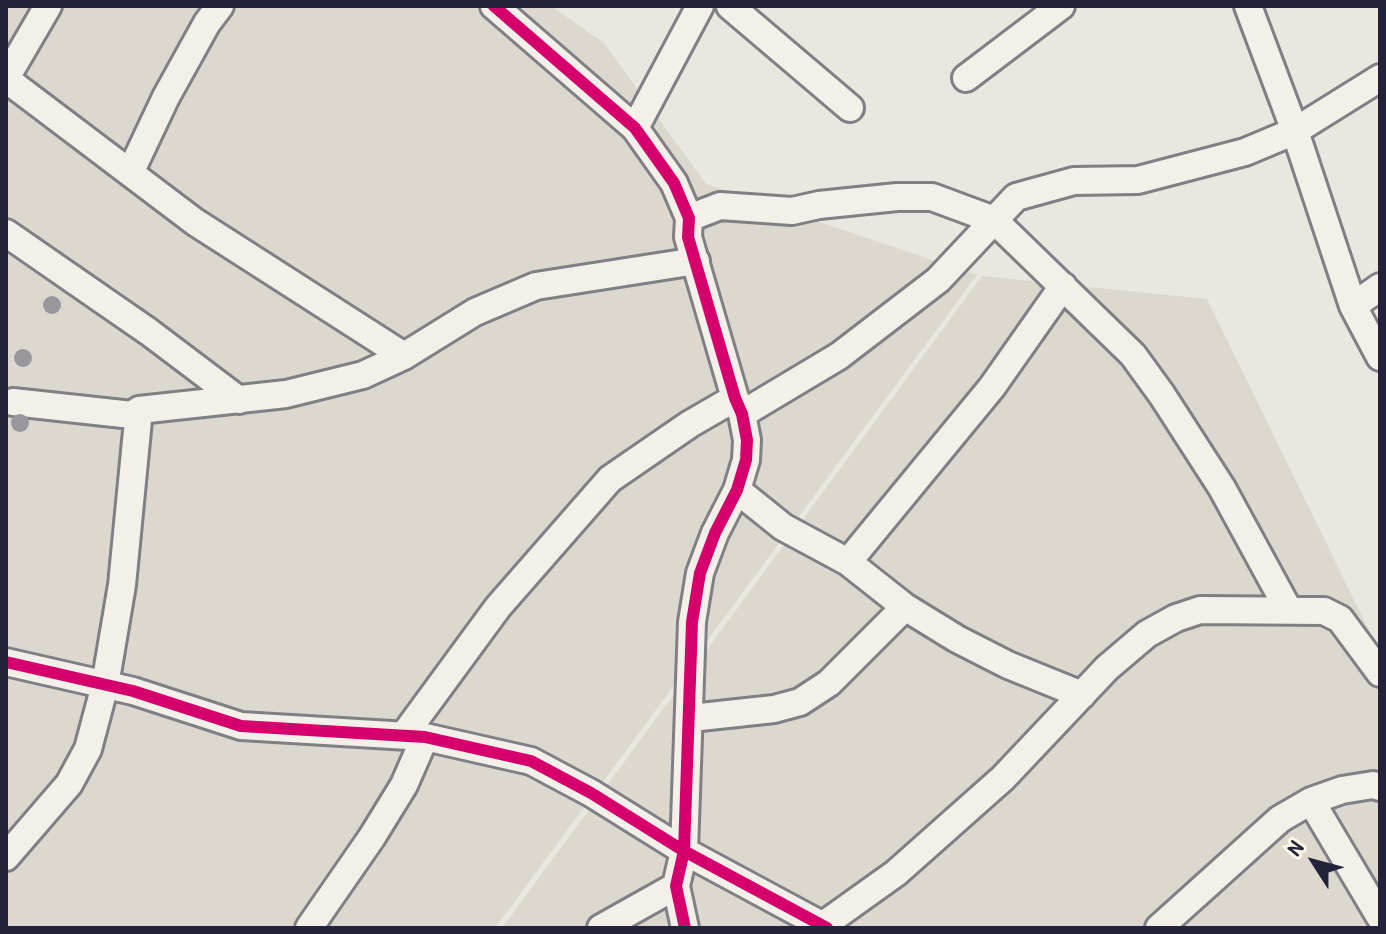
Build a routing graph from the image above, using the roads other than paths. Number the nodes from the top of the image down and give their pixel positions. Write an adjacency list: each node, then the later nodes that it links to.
1 (48, 6): 10 (street)
2 (220, 6): 14 (street)
3 (494, 6): 12 (street)
4 (700, 6): 12 (street)
5 (730, 6): 11 (street)
6 (1061, 6): 8 (street)
7 (1248, 6): 13 (street)
8 (966, 78)
9 (1380, 78): 13 (street)
10 (6, 79): 14 (street)
11 (850, 108)
12 (635, 128): 15 (street)
13 (1295, 131): 16 (street); 21 (street)
14 (131, 171): 22 (street)
15 (689, 218): 16 (street); 18 (street)
16 (994, 220): 19 (street); 26 (street)
17 (6, 233): 24 (street)
18 (696, 261): 22 (street); 26 (street)
19 (1063, 286): 29 (street); 31 (street)
20 (1380, 287): 21 (street)
21 (1353, 306): 23 (street)
22 (404, 356): 24 (street)
23 (1380, 357)
24 (239, 400): 27 (street)
25 (13, 402): 27 (street)
26 (739, 406): 28 (street); 37 (street)
27 (139, 410): 34 (street)
28 (737, 490): 29 (street); 36 (street)
29 (848, 562): 30 (street)
30 (905, 607): 35 (street); 36 (street)
31 (1288, 609): 33 (street); 35 (street)
32 (6, 662): 34 (street)
33 (1380, 673)
34 (105, 685): 37 (street); 41 (street)
35 (1082, 695): 44 (street)
36 (691, 718): 40 (street)
37 (414, 736): 40 (street); 45 (street)
38 (1380, 787): 39 (street)
39 (1311, 801): 43 (street); 48 (street)
40 (684, 851): 42 (street); 44 (street)
41 (6, 857)
42 (676, 886): 46 (street); 47 (street)
43 (1380, 917)
44 (823, 927)
45 (309, 928)
46 (601, 928)
47 (685, 928)
48 (1159, 928)

